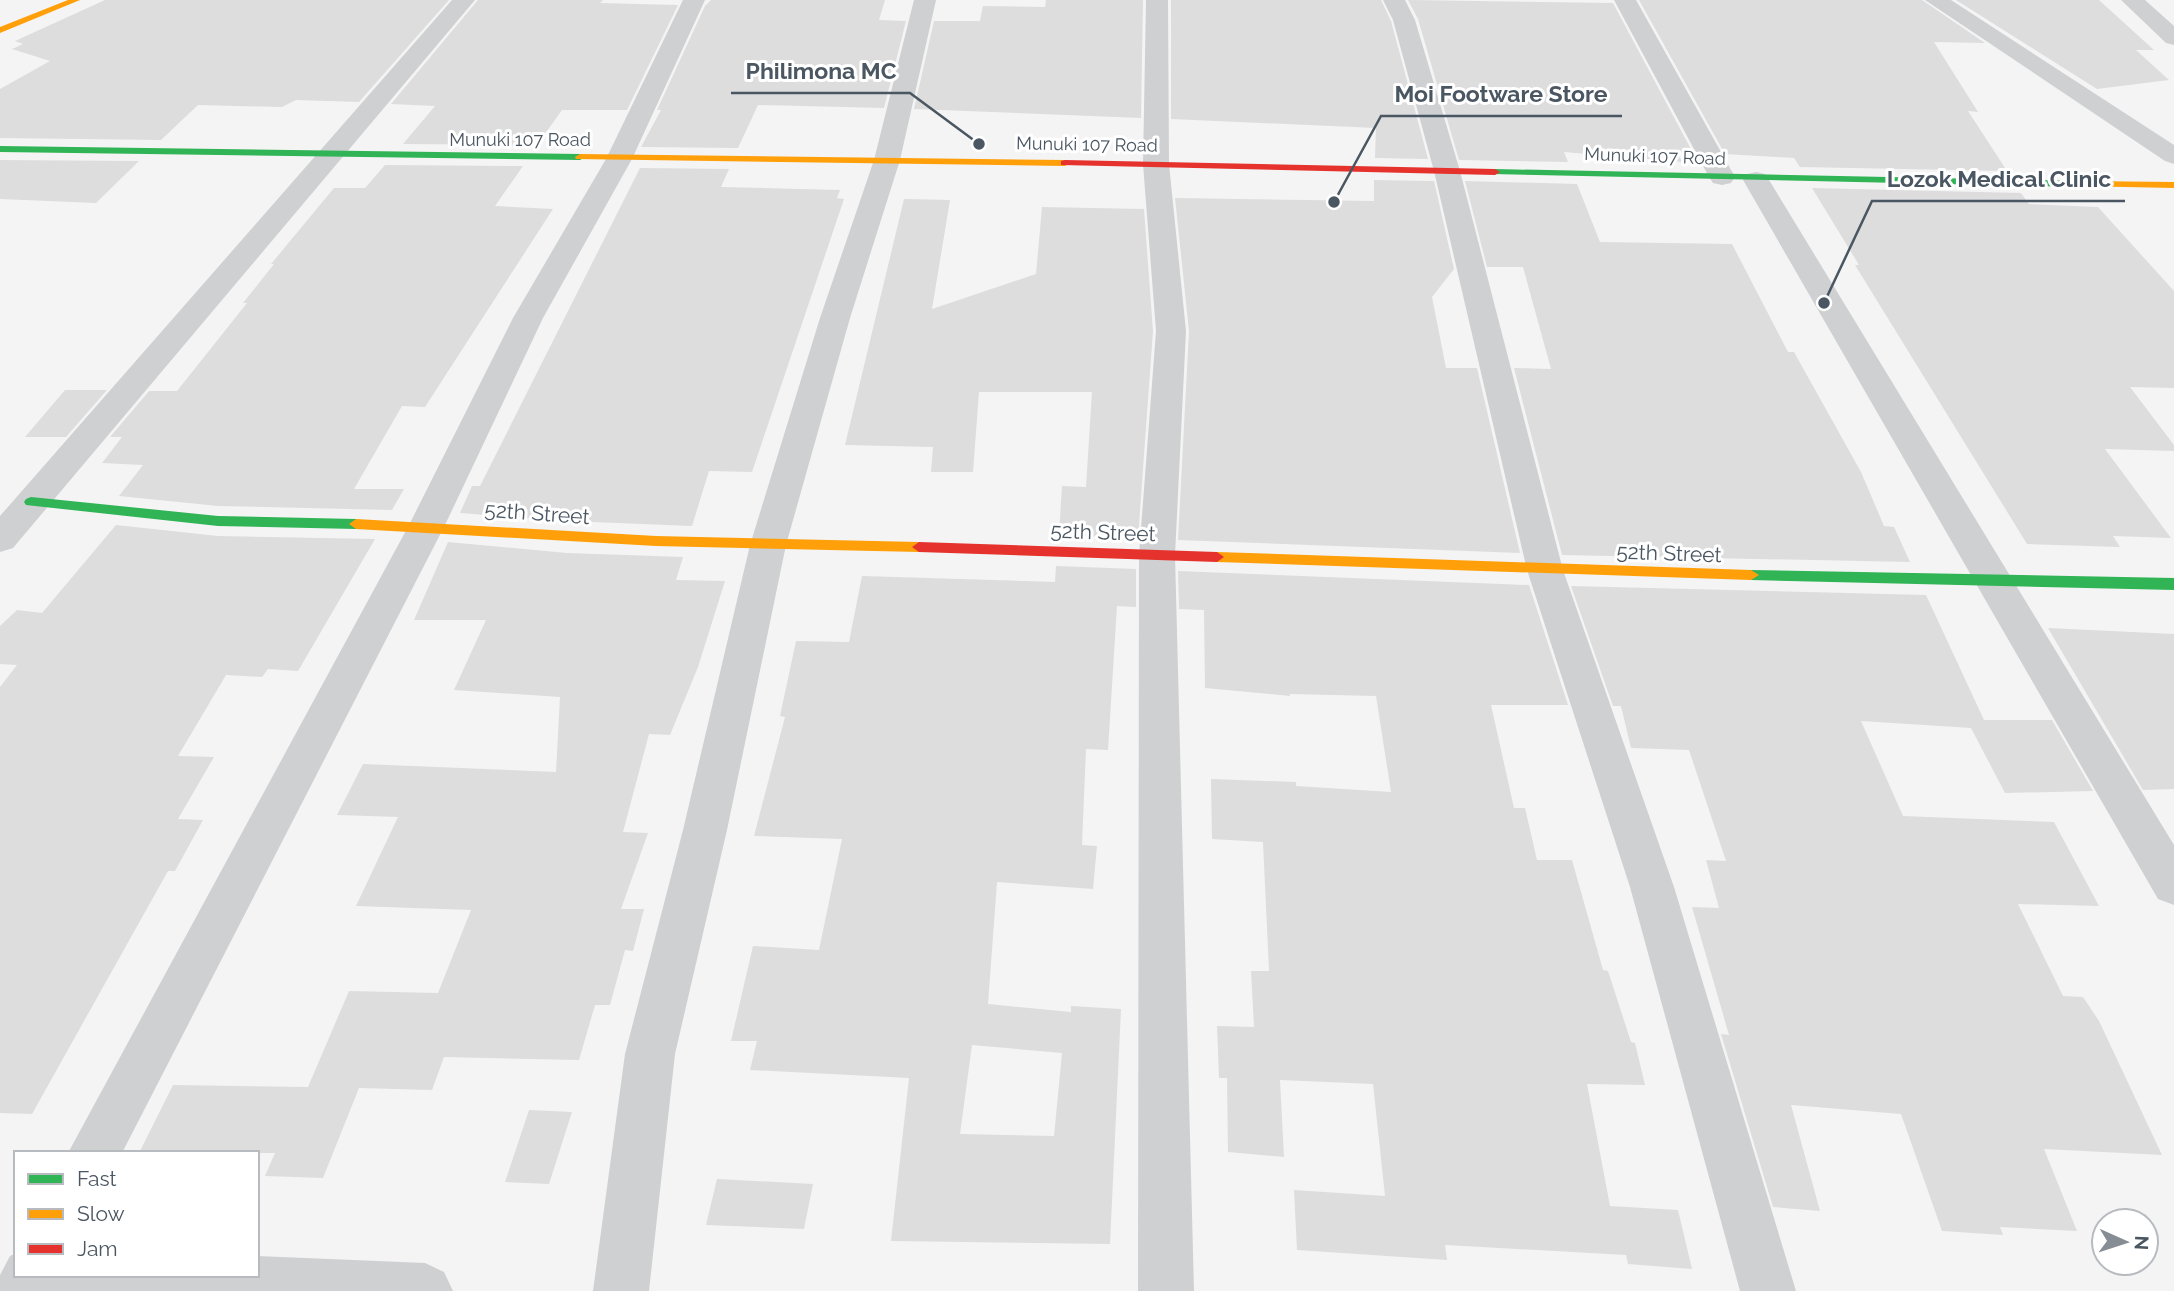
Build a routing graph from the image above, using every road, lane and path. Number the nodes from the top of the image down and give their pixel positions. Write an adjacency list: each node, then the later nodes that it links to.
1 (76, 0): 10 (main road)
2 (464, 0): 14 (street)
3 (694, 0): 15 (street)
4 (925, 0): 16 (street)
5 (1157, 0): 17 (street)
6 (1394, 0): 18 (street)
7 (1625, 0): 19 (street)
8 (1936, 0): 13 (street)
9 (2133, 0): 11 (street)
10 (0, 30)
11 (2174, 38)
12 (2, 151): 14 (main road, Munuki 107 Road)
13 (2174, 156)
14 (326, 157): 15 (main road, Munuki 107 Road); 21 (street)
15 (619, 159): 16 (main road, Munuki 107 Road); 22 (street)
16 (887, 160): 17 (main road, Munuki 107 Road); 24 (street)
17 (1156, 164): 18 (main road, Munuki 107 Road); 25 (street)
18 (1447, 170): 19 (main road, Munuki 107 Road); 26 (street)
19 (1739, 178): 20 (main road, Munuki 107 Road); 27 (street)
20 (2174, 185)
21 (31, 502): 22 (main road, 52th Street); 23 (street)
22 (427, 525): 24 (main road, 52th Street); 30 (street)
23 (0, 539)
24 (768, 545): 25 (main road, 52th Street); 33 (street)
25 (1157, 555): 26 (main road, 52th Street); 34 (street)
26 (1545, 570): 27 (main road, 52th Street); 35 (street)
27 (1994, 581): 28 (main road, 52th Street); 29 (street)
28 (2174, 584)
29 (2174, 885)
30 (95, 1151)
31 (106, 1277): 32 (street)
32 (425, 1291)
33 (621, 1291)
34 (1166, 1291)
35 (1768, 1291)

